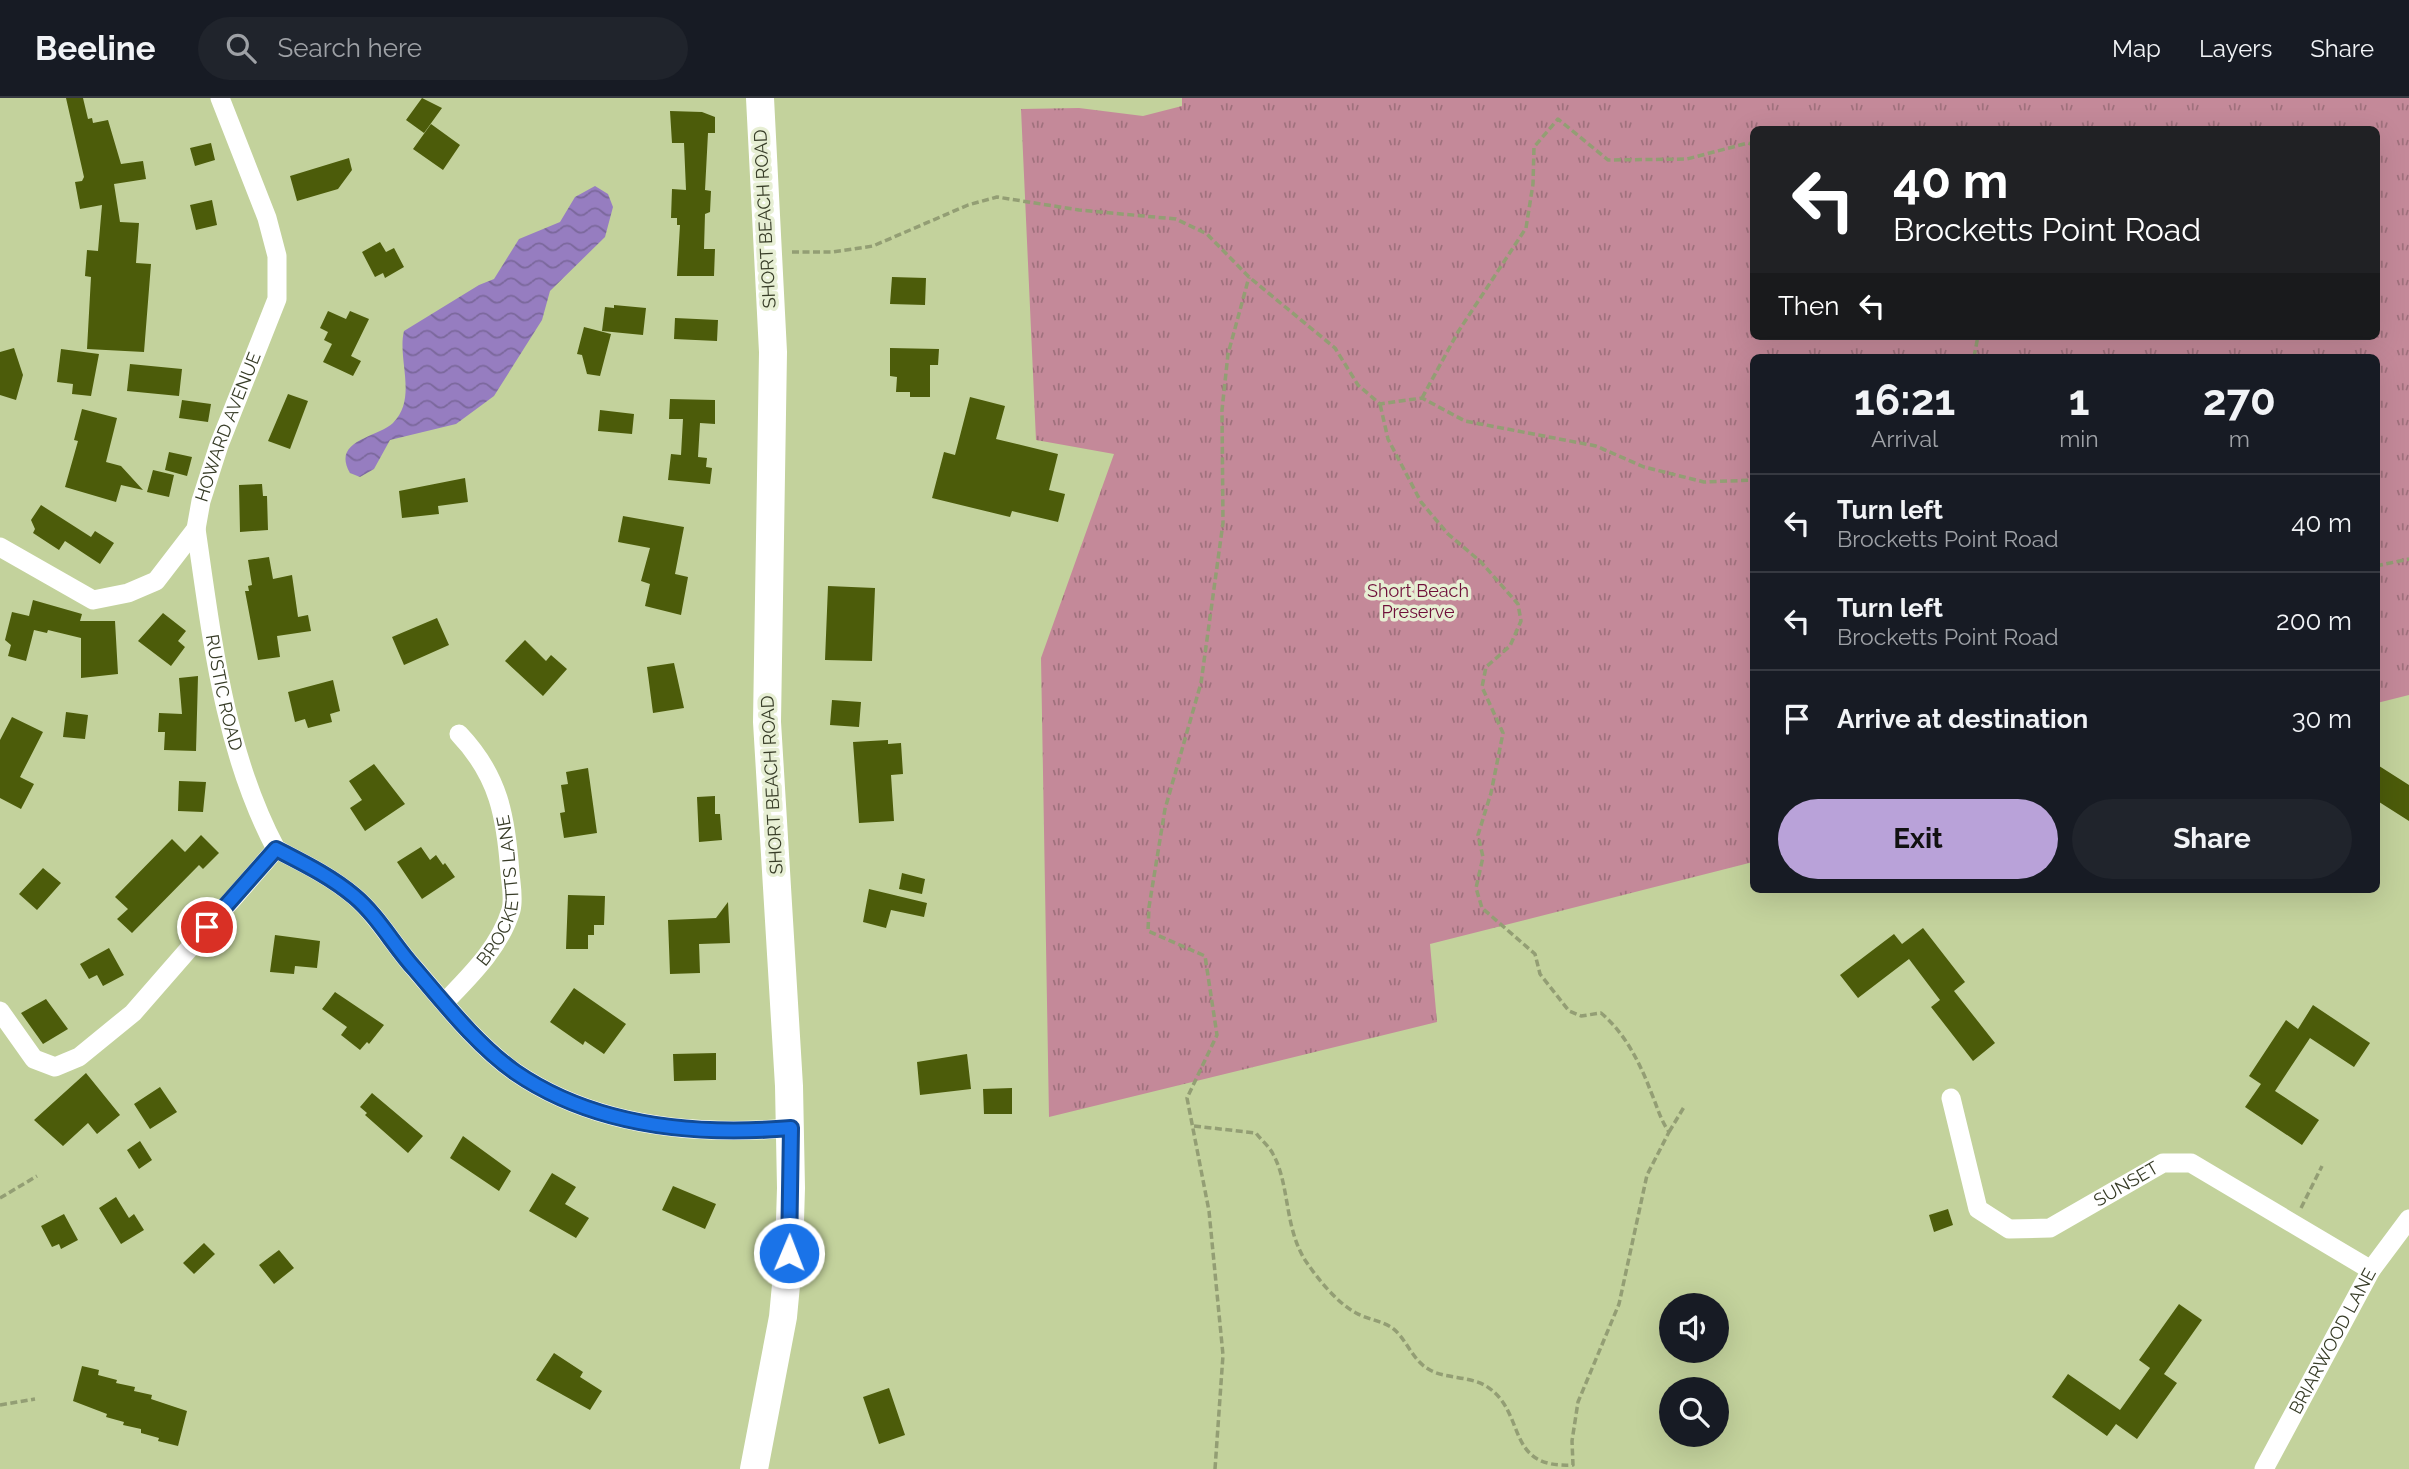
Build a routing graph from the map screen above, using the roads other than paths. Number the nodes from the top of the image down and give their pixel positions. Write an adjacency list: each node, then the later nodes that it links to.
1 (220, 98): 3 (street, HOWARD AVENUE)
2 (760, 98): 10 (main road, SHORT BEACH ROAD)
3 (196, 529): 4 (street, HOWARD AVENUE); 6 (street, RUSTIC ROAD)
4 (0, 547)
5 (459, 734): 7 (street, BROCKETTS LANE)
6 (276, 849): 7 (street); 8 (street)
7 (445, 1002): 10 (street)
8 (0, 1011)
9 (1951, 1098): 12 (street, SUNSET)
10 (791, 1128): 13 (main road, SHORT BEACH ROAD)
11 (2409, 1219): 12 (street, BRIARWOOD LANE)
12 (2371, 1270): 14 (street, BRIARWOOD LANE)
13 (754, 1469)
14 (2264, 1469)

